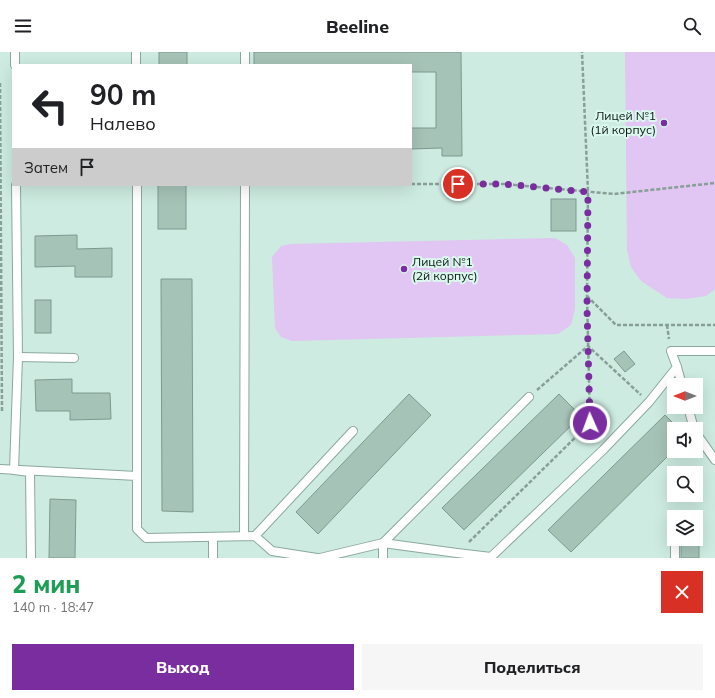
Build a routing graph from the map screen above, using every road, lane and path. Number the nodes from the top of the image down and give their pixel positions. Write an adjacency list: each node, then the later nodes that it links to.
1 (15, 52): 5 (lane)
2 (136, 52): 6 (lane)
3 (245, 52): 7 (lane)
4 (582, 52): 14 (path)
5 (15, 64)
6 (136, 64)
7 (245, 64)
8 (0, 83): 25 (path)
9 (715, 182): 14 (path)
10 (412, 184): 14 (path)
11 (16, 186): 19 (lane)
12 (137, 186): 32 (lane)
13 (245, 186): 33 (lane)
14 (588, 192): 15 (path)
15 (587, 296): 16 (path); 17 (path)
16 (715, 325)
17 (588, 346): 23 (path); 24 (path); 38 (path)
18 (715, 350): 21 (lane)
19 (18, 357): 20 (lane); 30 (lane)
20 (74, 358)
21 (677, 367): 22 (lane); 24 (lane)
22 (680, 378)
23 (529, 396): 36 (lane)
24 (649, 402): 40 (lane)
25 (2, 414)
26 (353, 431): 34 (lane)
27 (703, 443): 28 (lane)
28 (715, 460)
29 (0, 469): 30 (lane)
30 (14, 470): 31 (lane)
31 (30, 472): 32 (lane); 41 (lane)
32 (138, 476): 35 (lane)
33 (244, 536): 34 (lane); 35 (lane)
34 (255, 536): 43 (lane)
35 (213, 537): 42 (lane)
36 (384, 542): 38 (lane); 44 (lane); 45 (lane)
37 (675, 546): 46 (lane)
38 (457, 554): 39 (lane)
39 (467, 556): 40 (lane)
40 (491, 557)
41 (31, 558)
42 (213, 558)
43 (317, 558)
44 (320, 558)
45 (383, 558)
46 (675, 558)

